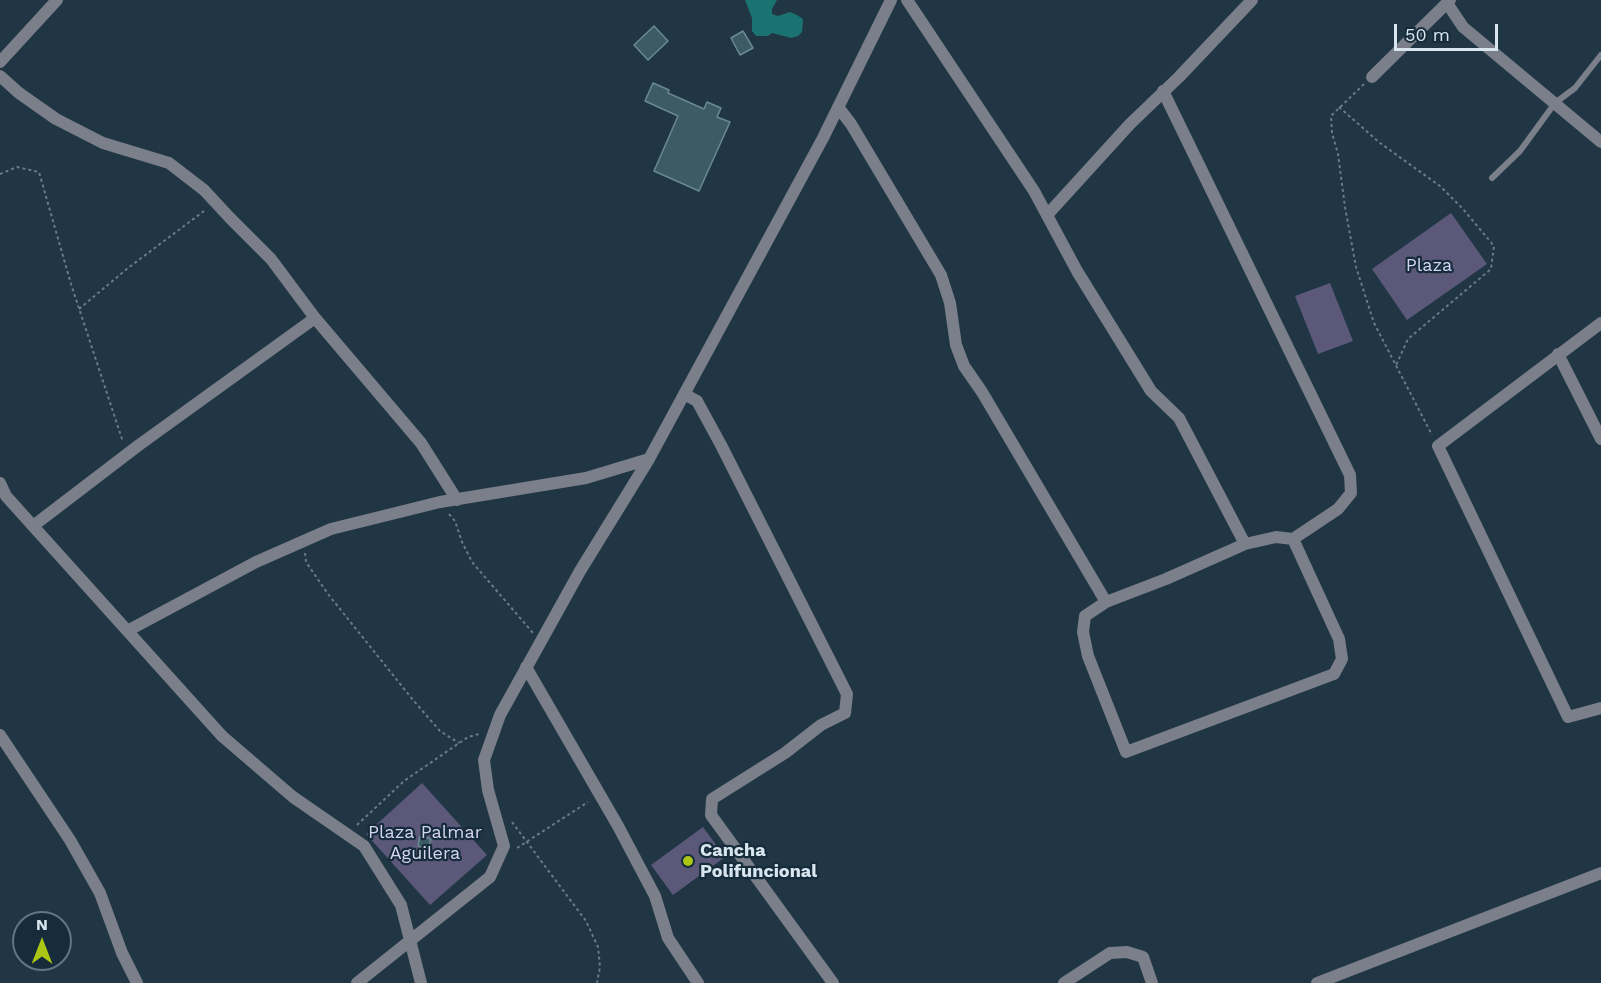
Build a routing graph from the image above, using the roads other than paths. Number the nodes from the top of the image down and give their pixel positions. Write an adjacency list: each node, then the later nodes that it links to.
1 (57, 0): 7 (street)
2 (891, 0): 12 (street)
3 (907, 0): 15 (street)
4 (1252, 0): 10 (street)
5 (1449, 1): 9 (street); 11 (street)
6 (1601, 55): 11 (lane)
7 (0, 62)
8 (0, 76): 16 (street)
9 (1372, 77)
10 (1163, 92): 15 (street); 26 (street)
11 (1555, 103): 13 (street); 14 (lane)
12 (838, 106): 19 (street); 28 (street)
13 (1601, 142)
14 (1492, 178)
15 (1048, 214): 27 (street)
16 (315, 318): 24 (street); 25 (street)
17 (1601, 323): 18 (street)
18 (1558, 354): 20 (street); 31 (street)
19 (684, 394): 21 (street); 39 (street)
20 (1601, 440)
21 (649, 459): 24 (street); 30 (street)
22 (0, 483): 23 (street)
23 (3, 495): 25 (street)
24 (457, 500): 29 (street)
25 (33, 526): 29 (street)
26 (1293, 539): 27 (street); 28 (street)
27 (1245, 544): 28 (street)
28 (1106, 602)
29 (129, 630): 34 (street)
30 (526, 667): 34 (street); 38 (street)
31 (1601, 708)
32 (0, 735): 35 (street)
33 (1601, 873): 42 (street)
34 (410, 940): 36 (street); 37 (street)
35 (137, 983)
36 (357, 983)
37 (421, 983)
38 (698, 983)
39 (833, 983)
40 (1064, 983): 41 (street)
41 (1152, 983)
42 (1317, 983)

